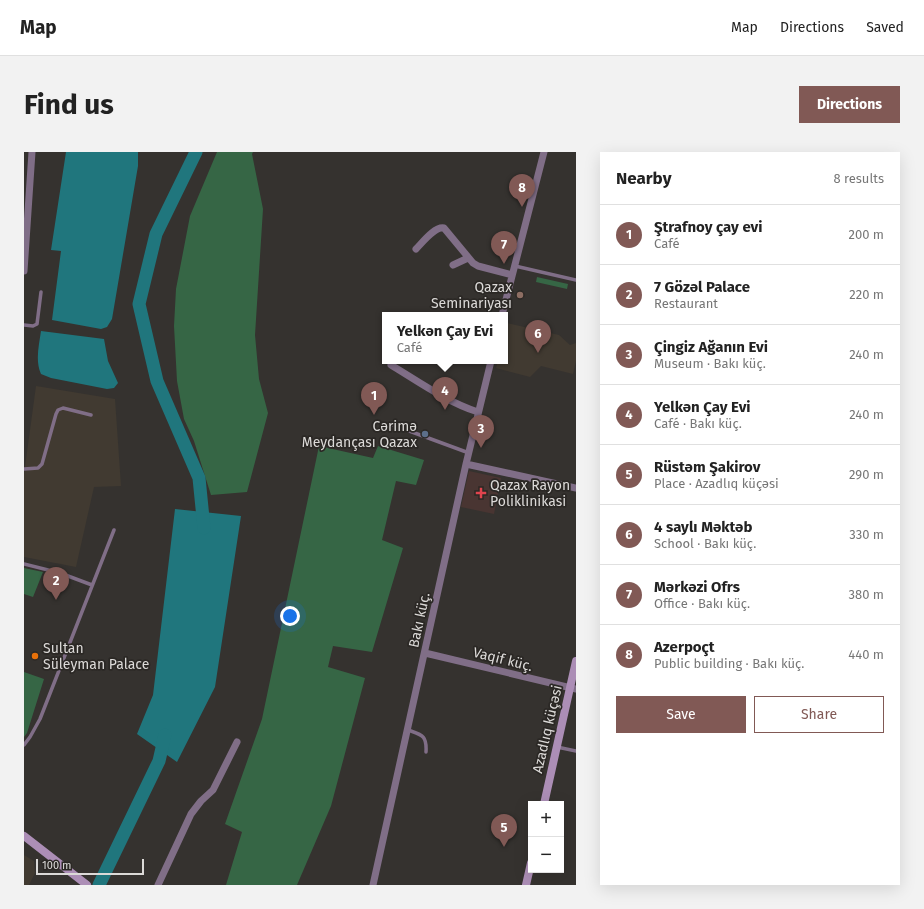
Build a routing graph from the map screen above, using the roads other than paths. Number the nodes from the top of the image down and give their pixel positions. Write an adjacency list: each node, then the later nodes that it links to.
1 (32, 152): 7 (street)
2 (544, 152): 6 (street)
3 (416, 249): 4 (street)
4 (468, 258): 5 (street); 8 (street)
5 (453, 265)
6 (514, 266): 8 (street); 9 (lane)
7 (24, 272)
8 (512, 275): 11 (street)
9 (576, 280)
10 (41, 292): 12 (lane)
11 (503, 312)
12 (24, 326)
13 (490, 364): 15 (street, Bakı küç.)
14 (391, 365): 15 (street)
15 (478, 412): 18 (street, Bakı küç.)
16 (91, 415): 20 (lane)
17 (393, 425): 18 (lane)
18 (469, 453): 19 (street, Bakı küç.)
19 (466, 464): 21 (street); 25 (street, Bakı küç.)
20 (24, 469)
21 (576, 488)
22 (114, 530): 24 (lane)
23 (24, 564): 24 (lane)
24 (92, 585): 30 (lane)
25 (425, 653): 27 (street, Vaqif küç.); 28 (street, Bakı küç.)
26 (576, 660): 27 (street, Azadlıq küçəsi)
27 (573, 689): 31 (street, Azadlıq küçəsi)
28 (408, 730): 33 (lane); 39 (street, Bakı küç.)
29 (237, 742): 38 (street)
30 (24, 745)
31 (557, 747): 32 (lane); 34 (street, Azadlıq küçəsi)
32 (576, 751)
33 (426, 752)
34 (545, 801)
35 (24, 836): 37 (street)
36 (529, 873): 40 (street)
37 (87, 885)
38 (158, 885)
39 (373, 885)
40 (526, 885)

